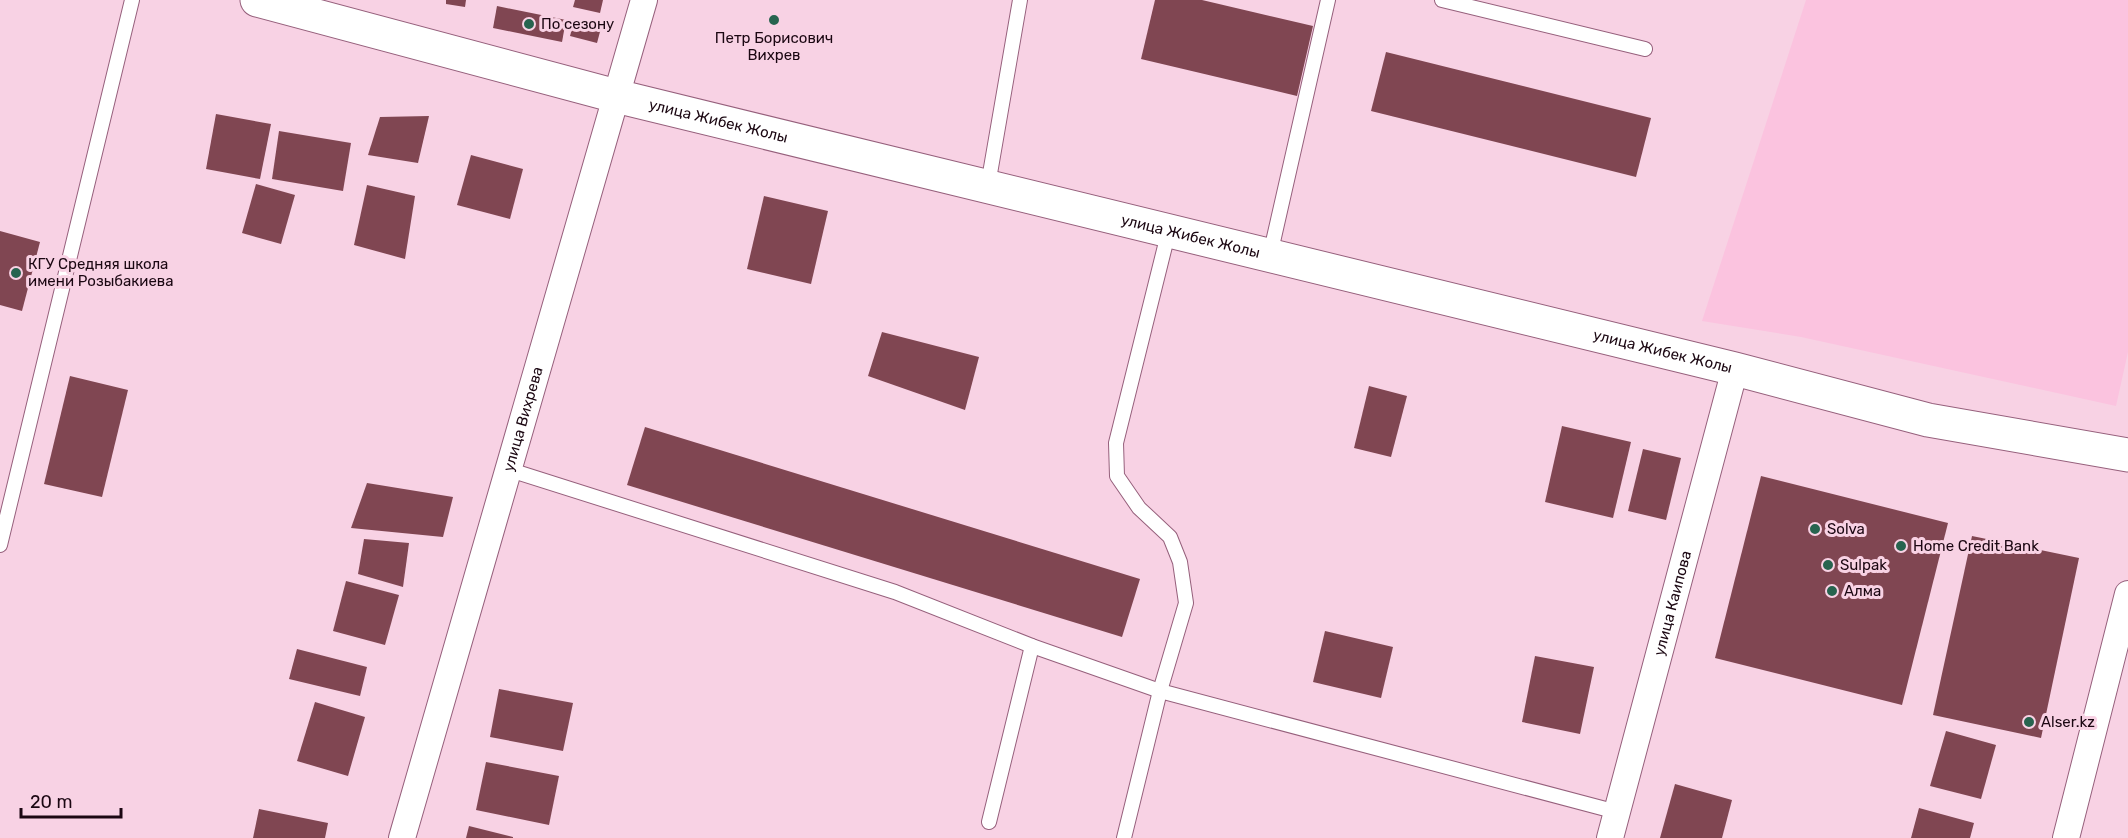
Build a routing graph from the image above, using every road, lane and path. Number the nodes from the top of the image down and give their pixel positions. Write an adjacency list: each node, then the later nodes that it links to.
1 (132, 0): 15 (lane)
2 (257, 0): 8 (main road, улица Жибек Жолы)
3 (644, 0): 8 (street, улица Вихрева)
4 (1020, 0): 9 (lane)
5 (1328, 0): 11 (lane)
6 (1442, 0): 7 (lane)
7 (1645, 49)
8 (616, 96): 9 (main road, улица Жибек Жолы); 14 (street, улица Вихрева)
9 (988, 185): 10 (main road, улица Жибек Жолы)
10 (1169, 230): 11 (main road, улица Жибек Жолы); 18 (lane)
11 (1270, 255): 12 (main road, улица Жибек Жолы)
12 (1736, 369): 13 (main road, улица Жибек Жолы); 19 (street, улица Каипова)
13 (2128, 455)
14 (507, 469): 17 (lane); 21 (street, улица Вихрева)
15 (0, 545)
16 (2128, 594): 24 (street)
17 (1032, 646): 18 (lane); 20 (lane)
18 (1160, 691): 19 (lane); 22 (lane)
19 (1617, 812): 23 (street, улица Каипова)
20 (989, 822)
21 (402, 838)
22 (1124, 838)
23 (1610, 838)
24 (2066, 838)

